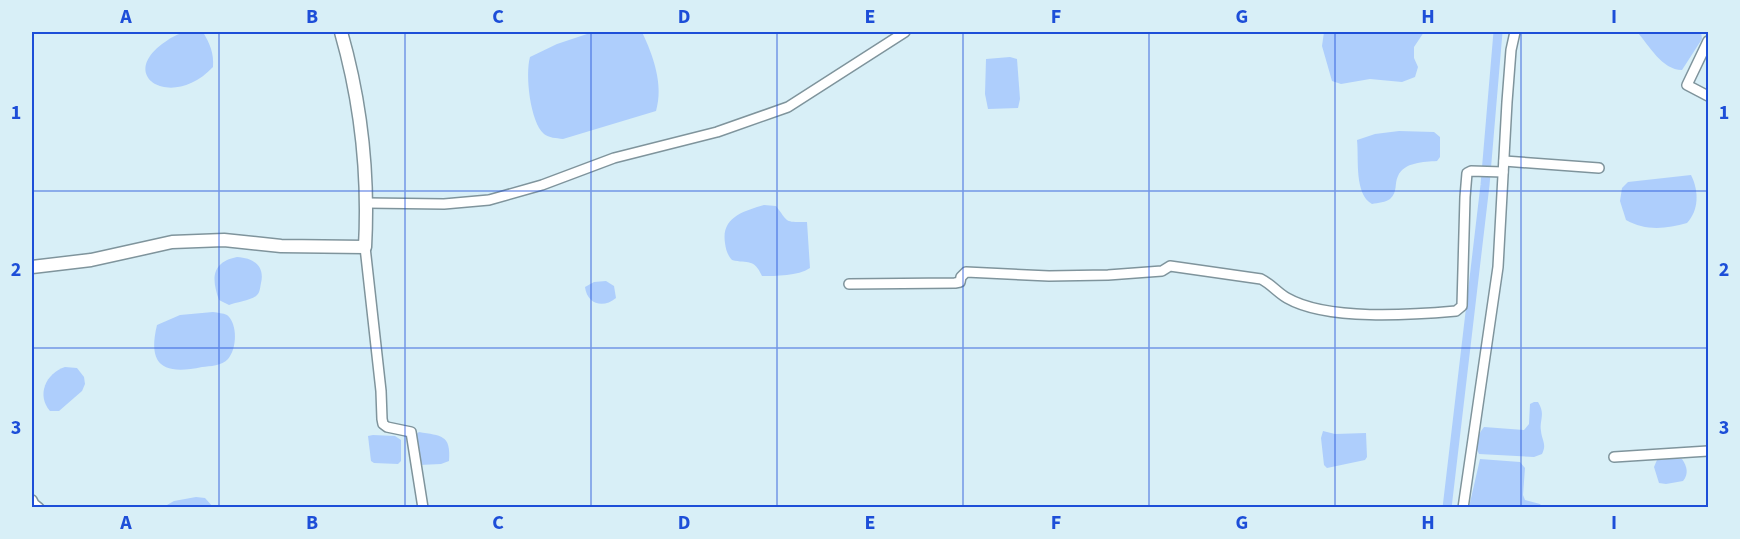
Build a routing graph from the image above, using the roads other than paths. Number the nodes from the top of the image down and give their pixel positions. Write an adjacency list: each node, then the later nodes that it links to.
1 (341, 32): 9 (street)
2 (906, 32): 9 (street)
3 (1515, 32): 6 (street)
4 (1708, 40): 5 (street)
5 (1708, 96)
6 (1504, 161): 7 (street); 8 (street)
7 (1599, 168)
8 (1498, 172): 12 (street); 18 (street)
9 (367, 203): 10 (street)
10 (365, 247): 11 (street); 17 (street)
11 (32, 267)
12 (849, 284)
13 (1708, 451): 14 (street)
14 (1614, 457)
15 (32, 500): 16 (street)
16 (39, 507)
17 (423, 507)
18 (1463, 507)

